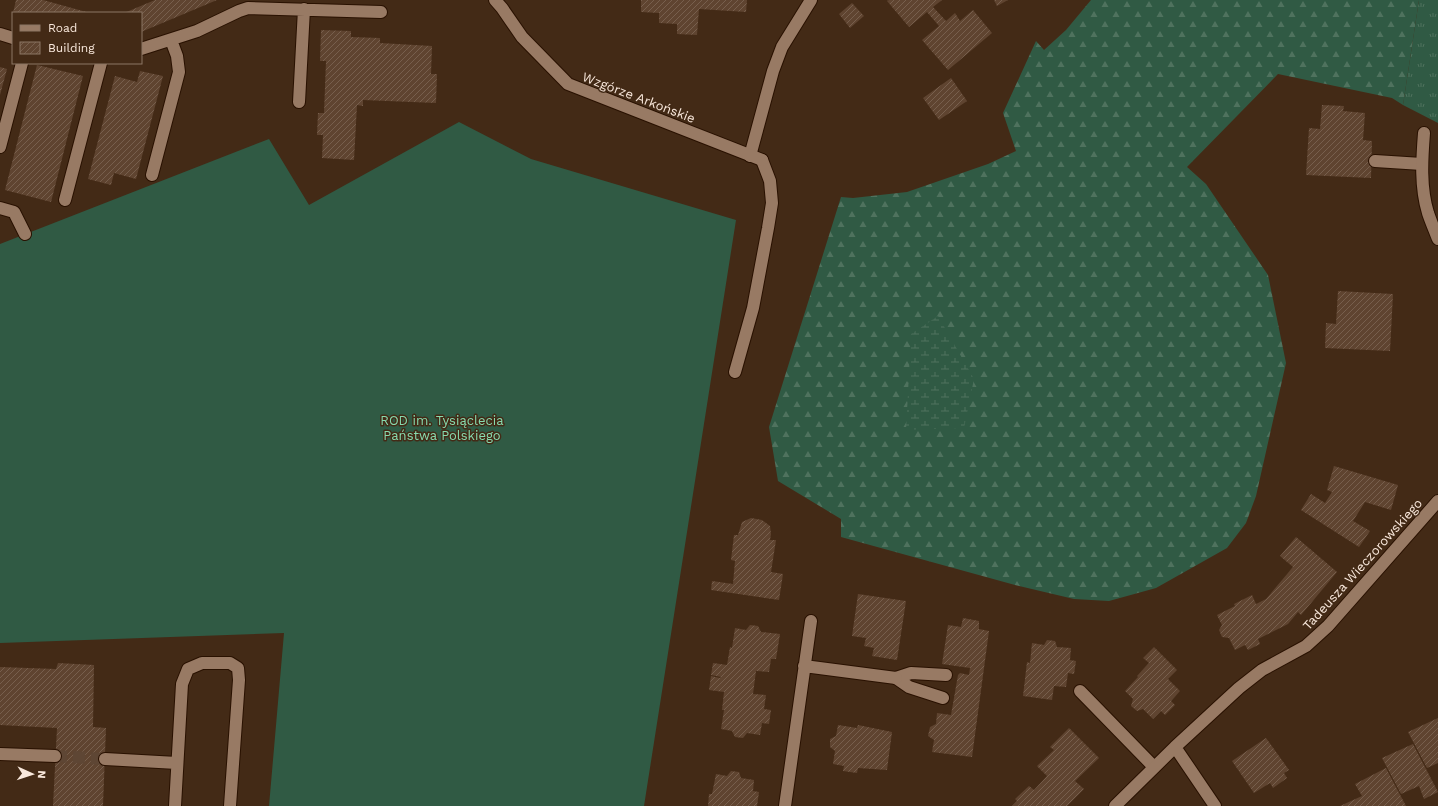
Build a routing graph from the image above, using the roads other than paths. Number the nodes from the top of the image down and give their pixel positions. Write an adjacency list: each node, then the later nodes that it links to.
1 (811, 0): 14 (street)
2 (498, 4): 14 (street, Wzgórze Arkońskie)
3 (304, 9): 4 (street); 7 (street); 11 (street)
4 (381, 12)
5 (0, 34): 6 (street)
6 (12, 38)
7 (171, 40): 8 (street); 17 (street)
8 (142, 50)
9 (22, 64): 13 (street)
10 (102, 64): 18 (street)
11 (299, 102)
12 (1424, 133): 16 (street)
13 (0, 147)
14 (750, 156): 22 (street, Wzgórze Arkońskie)
15 (1375, 161): 16 (street)
16 (1422, 164): 21 (street)
17 (152, 175)
18 (65, 200)
19 (0, 208): 20 (street)
20 (25, 234)
21 (1438, 239)
22 (735, 372)
23 (1438, 501): 30 (street, Tadeusza Wieczorowskiego)
24 (811, 621): 25 (street)
25 (804, 666): 27 (street); 38 (street)
26 (946, 675): 27 (street)
27 (896, 678): 29 (street)
28 (1080, 691): 35 (street)
29 (943, 698)
30 (1174, 747): 35 (street, Tadeusza Wieczorowskiego); 40 (street)
31 (0, 754): 32 (street)
32 (55, 756)
33 (105, 759): 34 (street)
34 (177, 763): 36 (street); 37 (street)
35 (1154, 767): 39 (street, Tadeusza Wieczorowskiego)
36 (174, 806)
37 (230, 806)
38 (786, 806)
39 (1115, 806)
40 (1215, 806)

